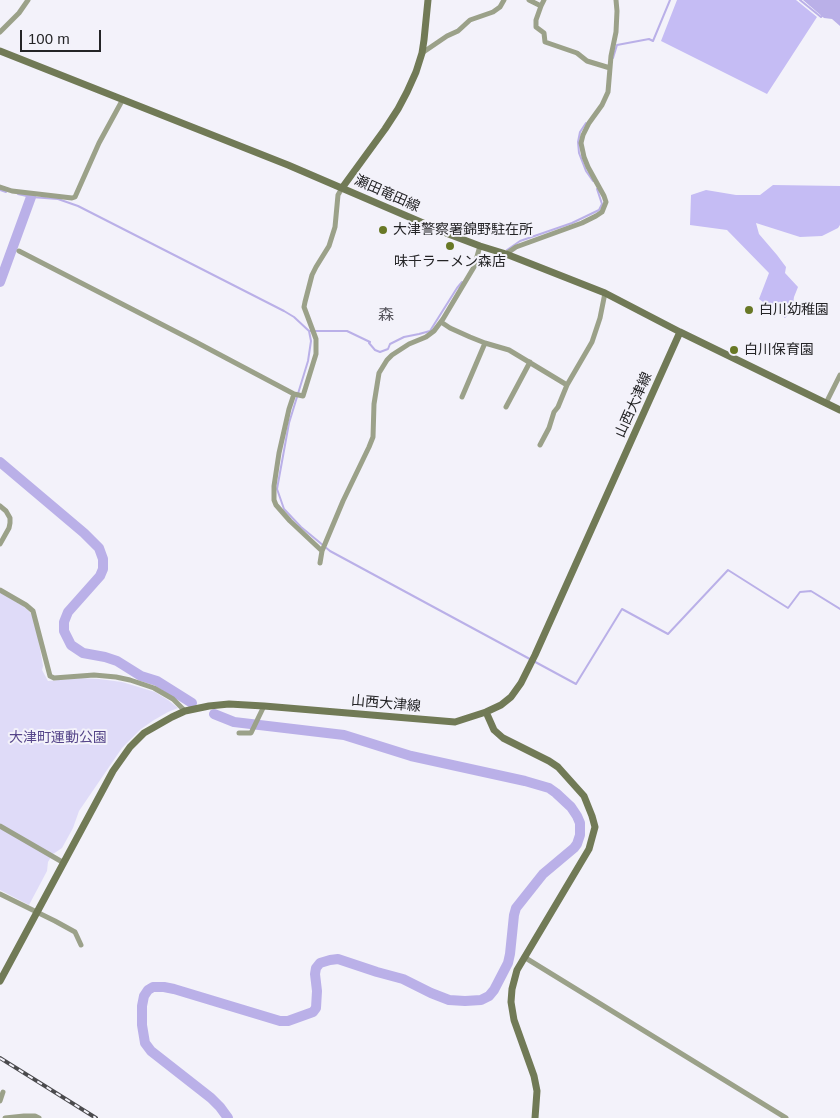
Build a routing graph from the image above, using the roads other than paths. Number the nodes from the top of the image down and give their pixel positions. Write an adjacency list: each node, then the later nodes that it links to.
1 (28, 0): 8 (street)
2 (428, 0): 10 (main road)
3 (504, 0): 10 (street)
4 (529, 0): 7 (street)
5 (544, 0): 7 (street)
6 (616, 0): 11 (street)
7 (541, 6): 11 (street)
8 (0, 32)
9 (0, 51): 12 (main road, 瀬田竜田線)
10 (422, 53): 14 (main road)
11 (610, 68): 17 (street)
12 (123, 99): 13 (street); 14 (main road, 瀬田竜田線)
13 (0, 187)
14 (342, 188): 15 (main road, 瀬田竜田線); 25 (street)
15 (480, 246): 17 (main road, 瀬田竜田線); 19 (street)
16 (19, 251): 25 (street)
17 (506, 254): 18 (main road, 瀬田竜田線)
18 (605, 293): 20 (main road, 瀬田竜田線); 24 (street)
19 (441, 322): 21 (street); 33 (street)
20 (680, 332): 27 (main road, 瀬田竜田線); 38 (main road, 山西大津線)
21 (486, 343): 22 (street); 26 (street)
22 (530, 362): 24 (street); 28 (street)
23 (840, 375): 27 (street)
24 (567, 385): 30 (street)
25 (294, 394): 33 (street)
26 (462, 397)
27 (826, 403): 29 (main road, 瀬田竜田線)
28 (506, 407)
29 (840, 410)
30 (540, 445)
31 (0, 506): 32 (street)
32 (0, 544)
33 (322, 551): 34 (street)
34 (320, 562)
35 (0, 590): 37 (street)
36 (264, 706): 37 (main road, 山西大津線); 38 (main road, 山西大津線); 39 (street)
37 (185, 711): 41 (main road, 山西大津線)
38 (486, 712): 45 (main road)
39 (239, 732)
40 (0, 826): 41 (street)
41 (64, 863): 43 (main road, 山西大津線)
42 (0, 894): 43 (street)
43 (37, 912): 44 (street); 46 (main road, 山西大津線)
44 (82, 945)
45 (524, 957): 51 (main road); 52 (street)
46 (0, 981)
47 (3, 1092): 48 (street)
48 (0, 1101)
49 (5, 1118): 50 (street)
50 (39, 1118)
51 (535, 1118)
52 (786, 1118)

